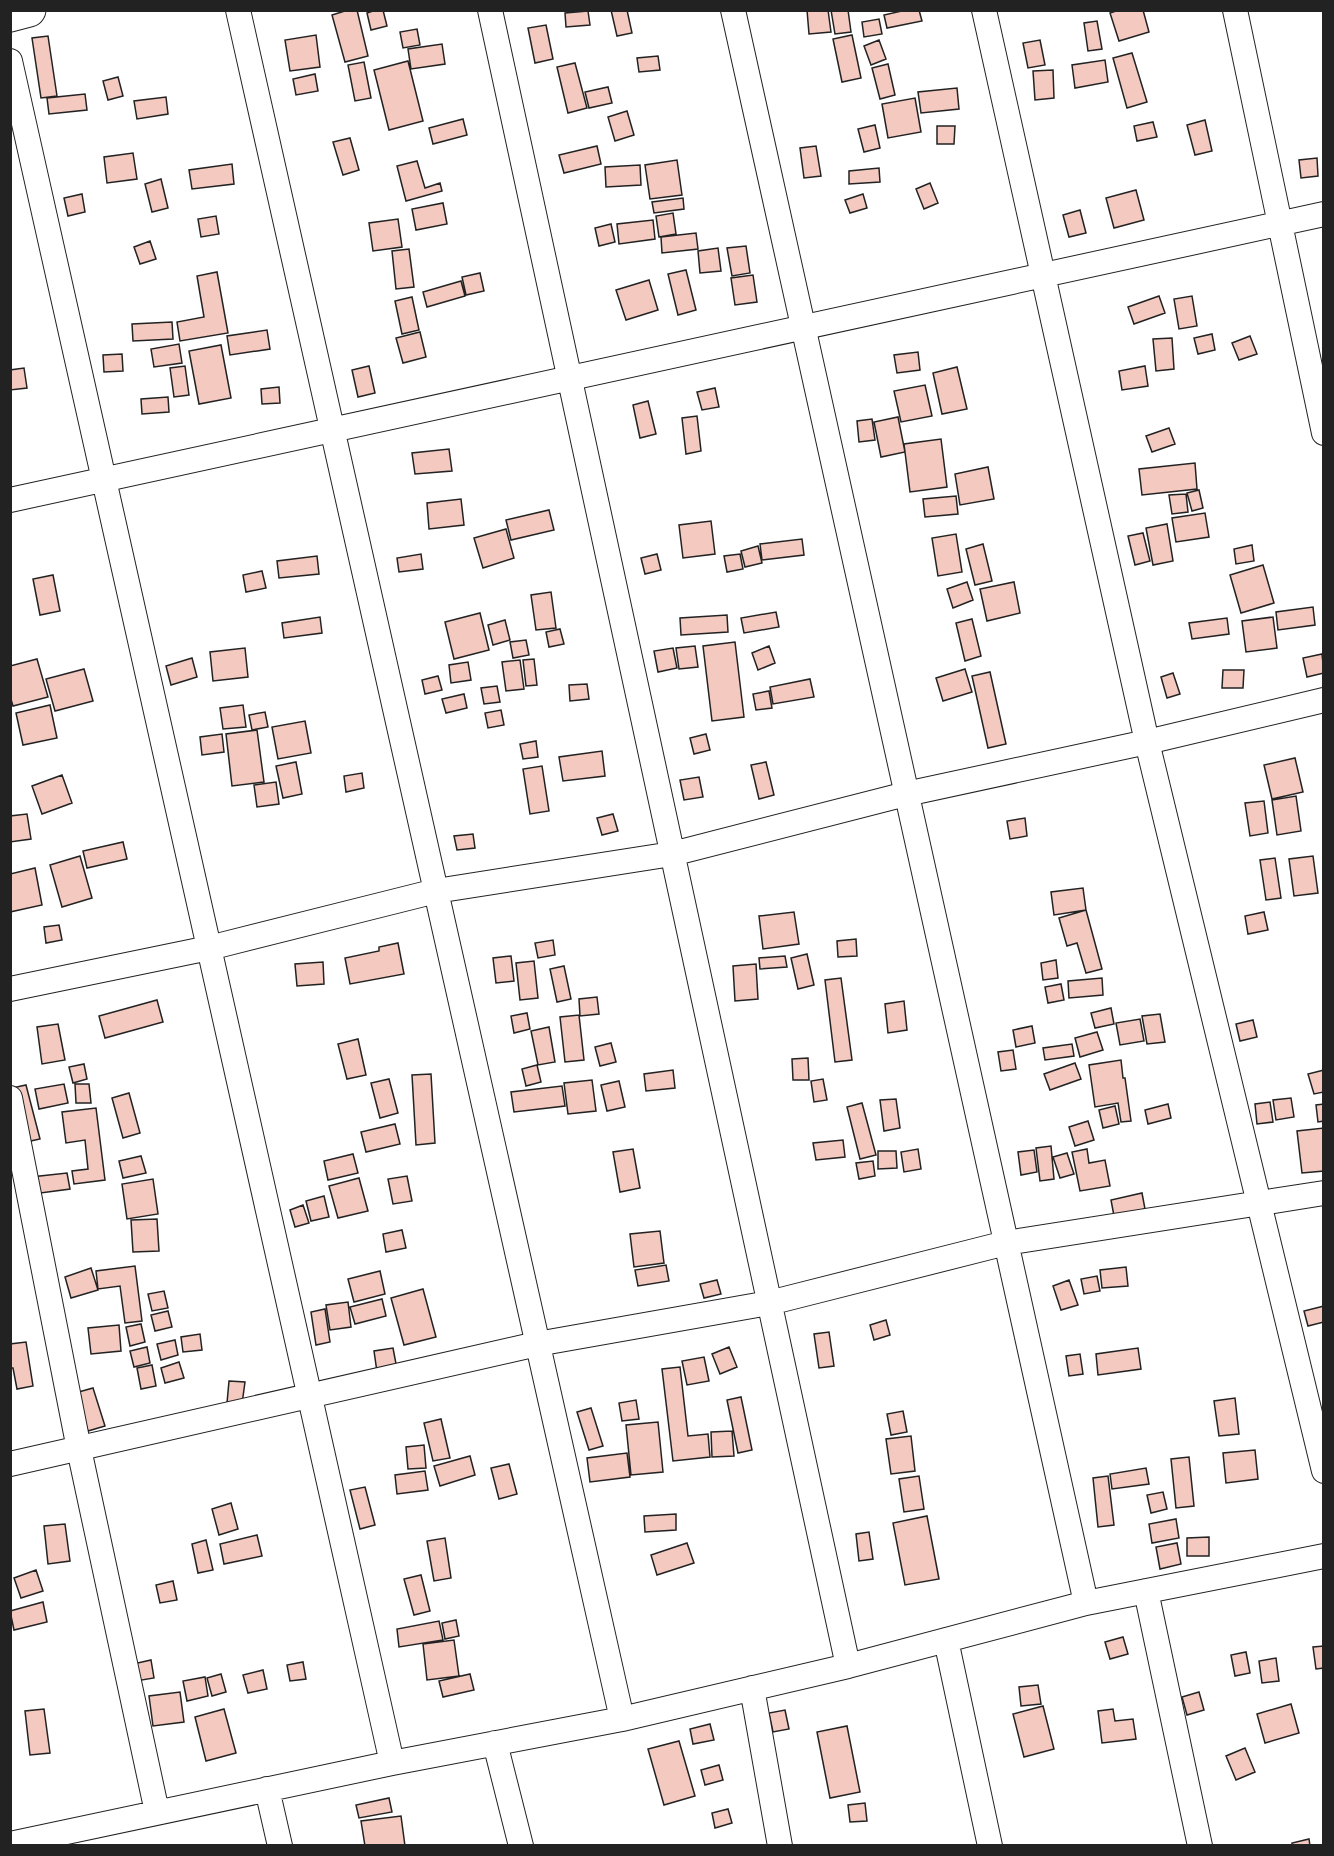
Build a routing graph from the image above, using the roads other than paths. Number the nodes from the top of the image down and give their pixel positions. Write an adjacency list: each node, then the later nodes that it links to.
1 (29, 10): 7 (street)
2 (238, 10): 14 (street)
3 (490, 10): 13 (street)
4 (733, 10): 12 (street)
5 (984, 10): 11 (street)
6 (1235, 10): 10 (street)
7 (10, 15)
8 (10, 61): 16 (street)
9 (1323, 214): 10 (street)
10 (1280, 224): 11 (street); 15 (street)
11 (1043, 275): 12 (street); 19 (street)
12 (803, 328): 13 (street); 20 (street)
13 (570, 378): 14 (street); 21 (street)
14 (332, 430): 16 (street); 22 (street)
15 (1323, 433)
16 (104, 479): 17 (street); 23 (street)
17 (10, 500)
18 (1323, 700): 19 (street)
19 (1147, 742): 20 (street); 27 (street)
20 (906, 794): 21 (street); 28 (street)
21 (672, 854): 22 (street); 29 (street)
22 (436, 891): 23 (street); 30 (street)
23 (209, 948): 24 (street); 31 (street)
24 (10, 989)
25 (10, 1098): 32 (street)
26 (1323, 1193): 27 (street)
27 (1258, 1203): 28 (street); 34 (street)
28 (1006, 1243): 29 (street); 37 (street)
29 (770, 1303): 30 (street); 39 (street)
30 (537, 1344): 31 (street); 41 (street)
31 (309, 1396): 32 (street); 43 (street)
32 (79, 1449): 33 (street); 45 (street)
33 (10, 1464)
34 (1323, 1471)
35 (1323, 1556): 36 (street)
36 (1146, 1591): 37 (street); 51 (street)
37 (1086, 1603): 38 (street)
38 (946, 1640): 39 (street); 50 (street)
39 (848, 1666): 40 (street)
40 (752, 1688): 41 (street); 49 (street)
41 (622, 1719): 42 (street)
42 (495, 1743): 43 (street); 48 (street)
43 (392, 1763): 44 (street)
44 (267, 1789): 45 (street); 47 (street)
45 (157, 1812): 46 (street)
46 (24, 1843)
47 (280, 1845)
48 (521, 1845)
49 (780, 1845)
50 (990, 1845)
51 (1200, 1845)

